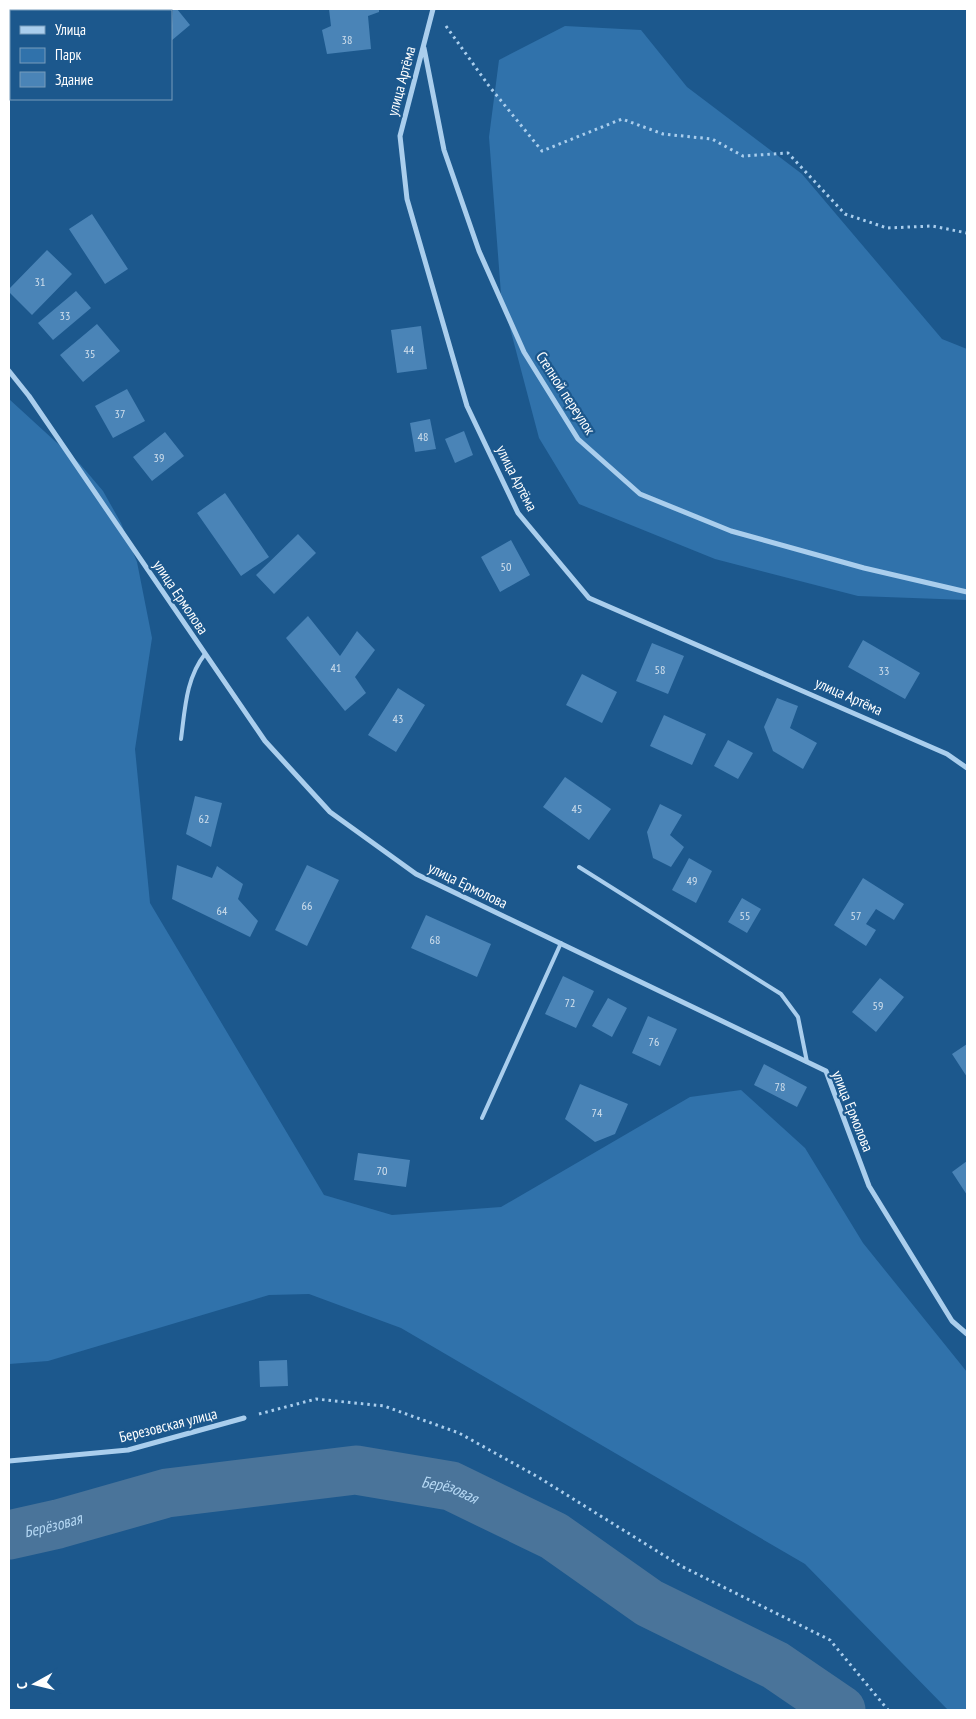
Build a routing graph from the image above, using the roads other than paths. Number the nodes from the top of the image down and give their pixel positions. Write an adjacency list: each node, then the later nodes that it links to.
1 (433, 9): 2 (street, улица Артёма)
2 (424, 46): 4 (street, Степной переулок); 7 (street, улица Артёма)
3 (9, 371): 5 (street, улица Ермолова)
4 (967, 592)
5 (205, 654): 6 (lane); 9 (street, улица Ермолова)
6 (181, 739)
7 (967, 768)
8 (579, 866): 10 (lane)
9 (561, 943): 10 (street, улица Ермолова); 11 (lane)
10 (807, 1062): 12 (street, улица Ермолова)
11 (482, 1118)
12 (967, 1334)
13 (244, 1418): 14 (street, Березовская улица)
14 (9, 1462)

